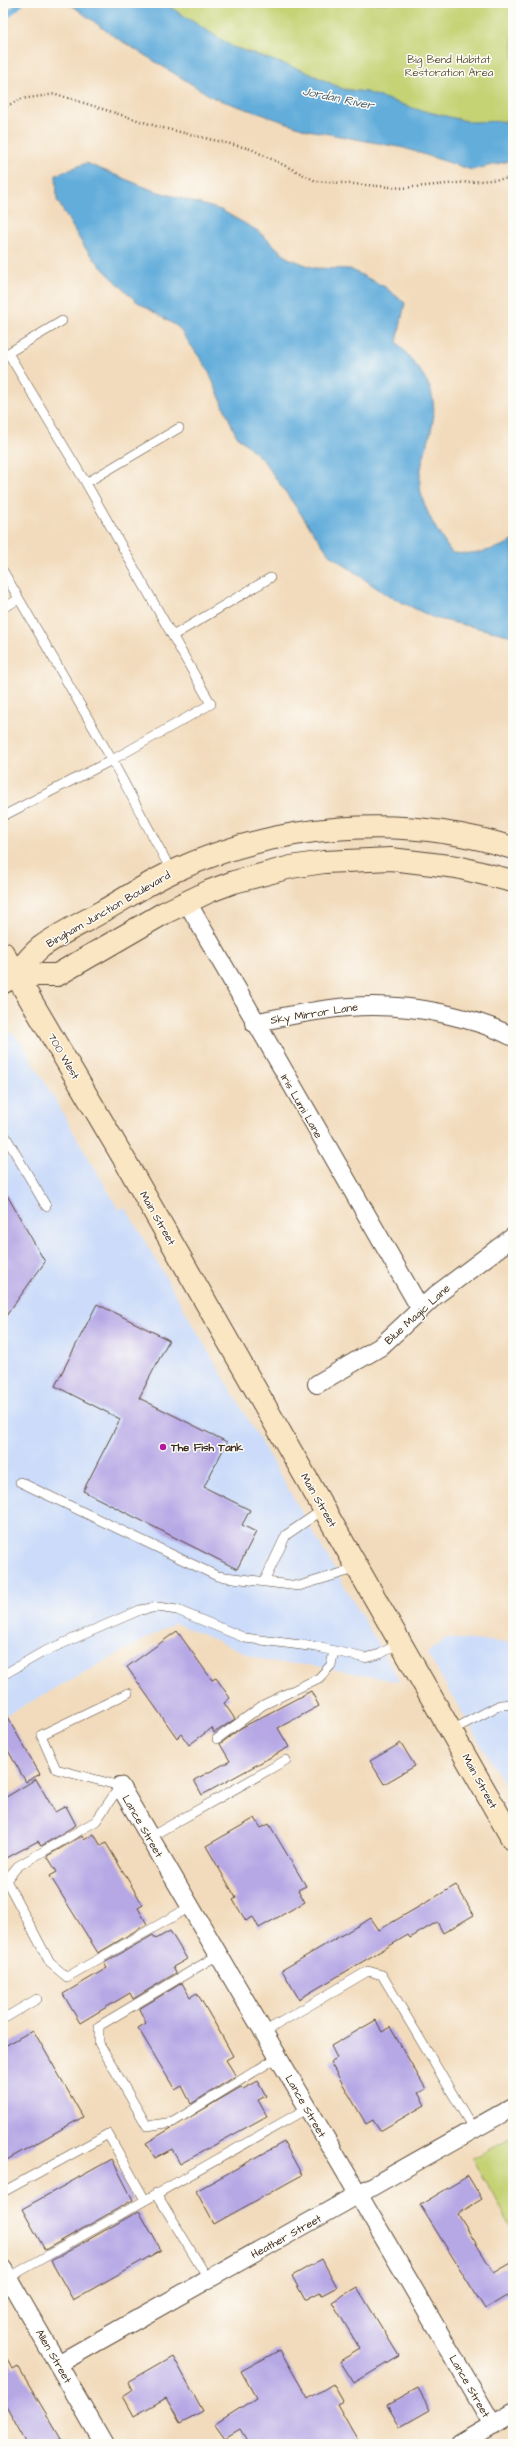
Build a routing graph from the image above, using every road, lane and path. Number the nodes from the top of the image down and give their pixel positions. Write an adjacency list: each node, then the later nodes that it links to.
1 (3, 108): 2 (path)
2 (513, 178)
3 (62, 321): 4 (lane)
4 (5, 355): 6 (lane)
5 (179, 428): 6 (lane)
6 (86, 483): 11 (lane)
7 (3, 571): 9 (lane)
8 (270, 578): 11 (lane)
9 (19, 599): 10 (lane); 12 (lane)
10 (3, 608)
11 (174, 635): 12 (lane)
12 (112, 760): 13 (lane); 15 (lane)
13 (3, 816)
14 (513, 848): 15 (main road, Bingham Junction Boulevard)
15 (172, 872): 19 (main road, Bingham Junction Boulevard)
16 (513, 882): 17 (main road)
17 (186, 902): 19 (main road); 20 (street, Iris Lumi Lane)
18 (3, 953): 19 (main road, 700 West)
19 (10, 979): 23 (main road, 700 West)
20 (254, 1022): 21 (street, Sky Mirror Lane); 26 (street, Iris Lumi Lane)
21 (513, 1037)
22 (3, 1132): 24 (lane)
23 (124, 1159): 29 (main road, Main Street)
24 (46, 1206)
25 (513, 1236): 26 (street, Blue Magic Lane)
26 (420, 1308): 27 (street, Blue Magic Lane)
27 (317, 1384)
28 (20, 1482): 31 (lane)
29 (324, 1509): 30 (main road, Main Street); 31 (lane)
30 (358, 1568): 31 (lane); 32 (main road, Main Street)
31 (264, 1582)
32 (401, 1642): 33 (lane); 37 (main road, Main Street)
33 (334, 1651): 34 (lane); 38 (lane)
34 (3, 1675)
35 (128, 1693): 40 (lane)
36 (513, 1704): 37 (lane)
37 (452, 1730): 42 (main road, Main Street)
38 (217, 1739)
39 (286, 1760): 41 (lane)
40 (120, 1786): 41 (street, Lance Street); 43 (lane)
41 (150, 1837): 43 (street, Lance Street)
42 (513, 1840)
43 (190, 1906): 44 (street, Lance Street)
44 (218, 1955): 47 (street, Lance Street); 48 (lane)
45 (37, 1999): 46 (lane)
46 (3, 2019)
47 (264, 2032): 48 (street, Lance Street); 51 (lane)
48 (278, 2057): 49 (street, Lance Street)
49 (308, 2108): 53 (lane); 54 (street, Lance Street)
50 (513, 2108): 51 (street, Heather Street)
51 (474, 2130): 54 (street, Heather Street)
52 (3, 2192): 55 (lane)
53 (156, 2193): 55 (lane); 57 (lane)
54 (358, 2195): 57 (street, Heather Street); 60 (street, Lance Street)
55 (145, 2200): 56 (lane)
56 (6, 2273): 58 (street, Allen Street)
57 (208, 2279): 58 (street, Heather Street)
58 (58, 2364): 61 (street, Allen Street)
59 (513, 2413): 60 (street)
60 (493, 2425): 62 (street)
61 (104, 2444)
62 (460, 2444)

